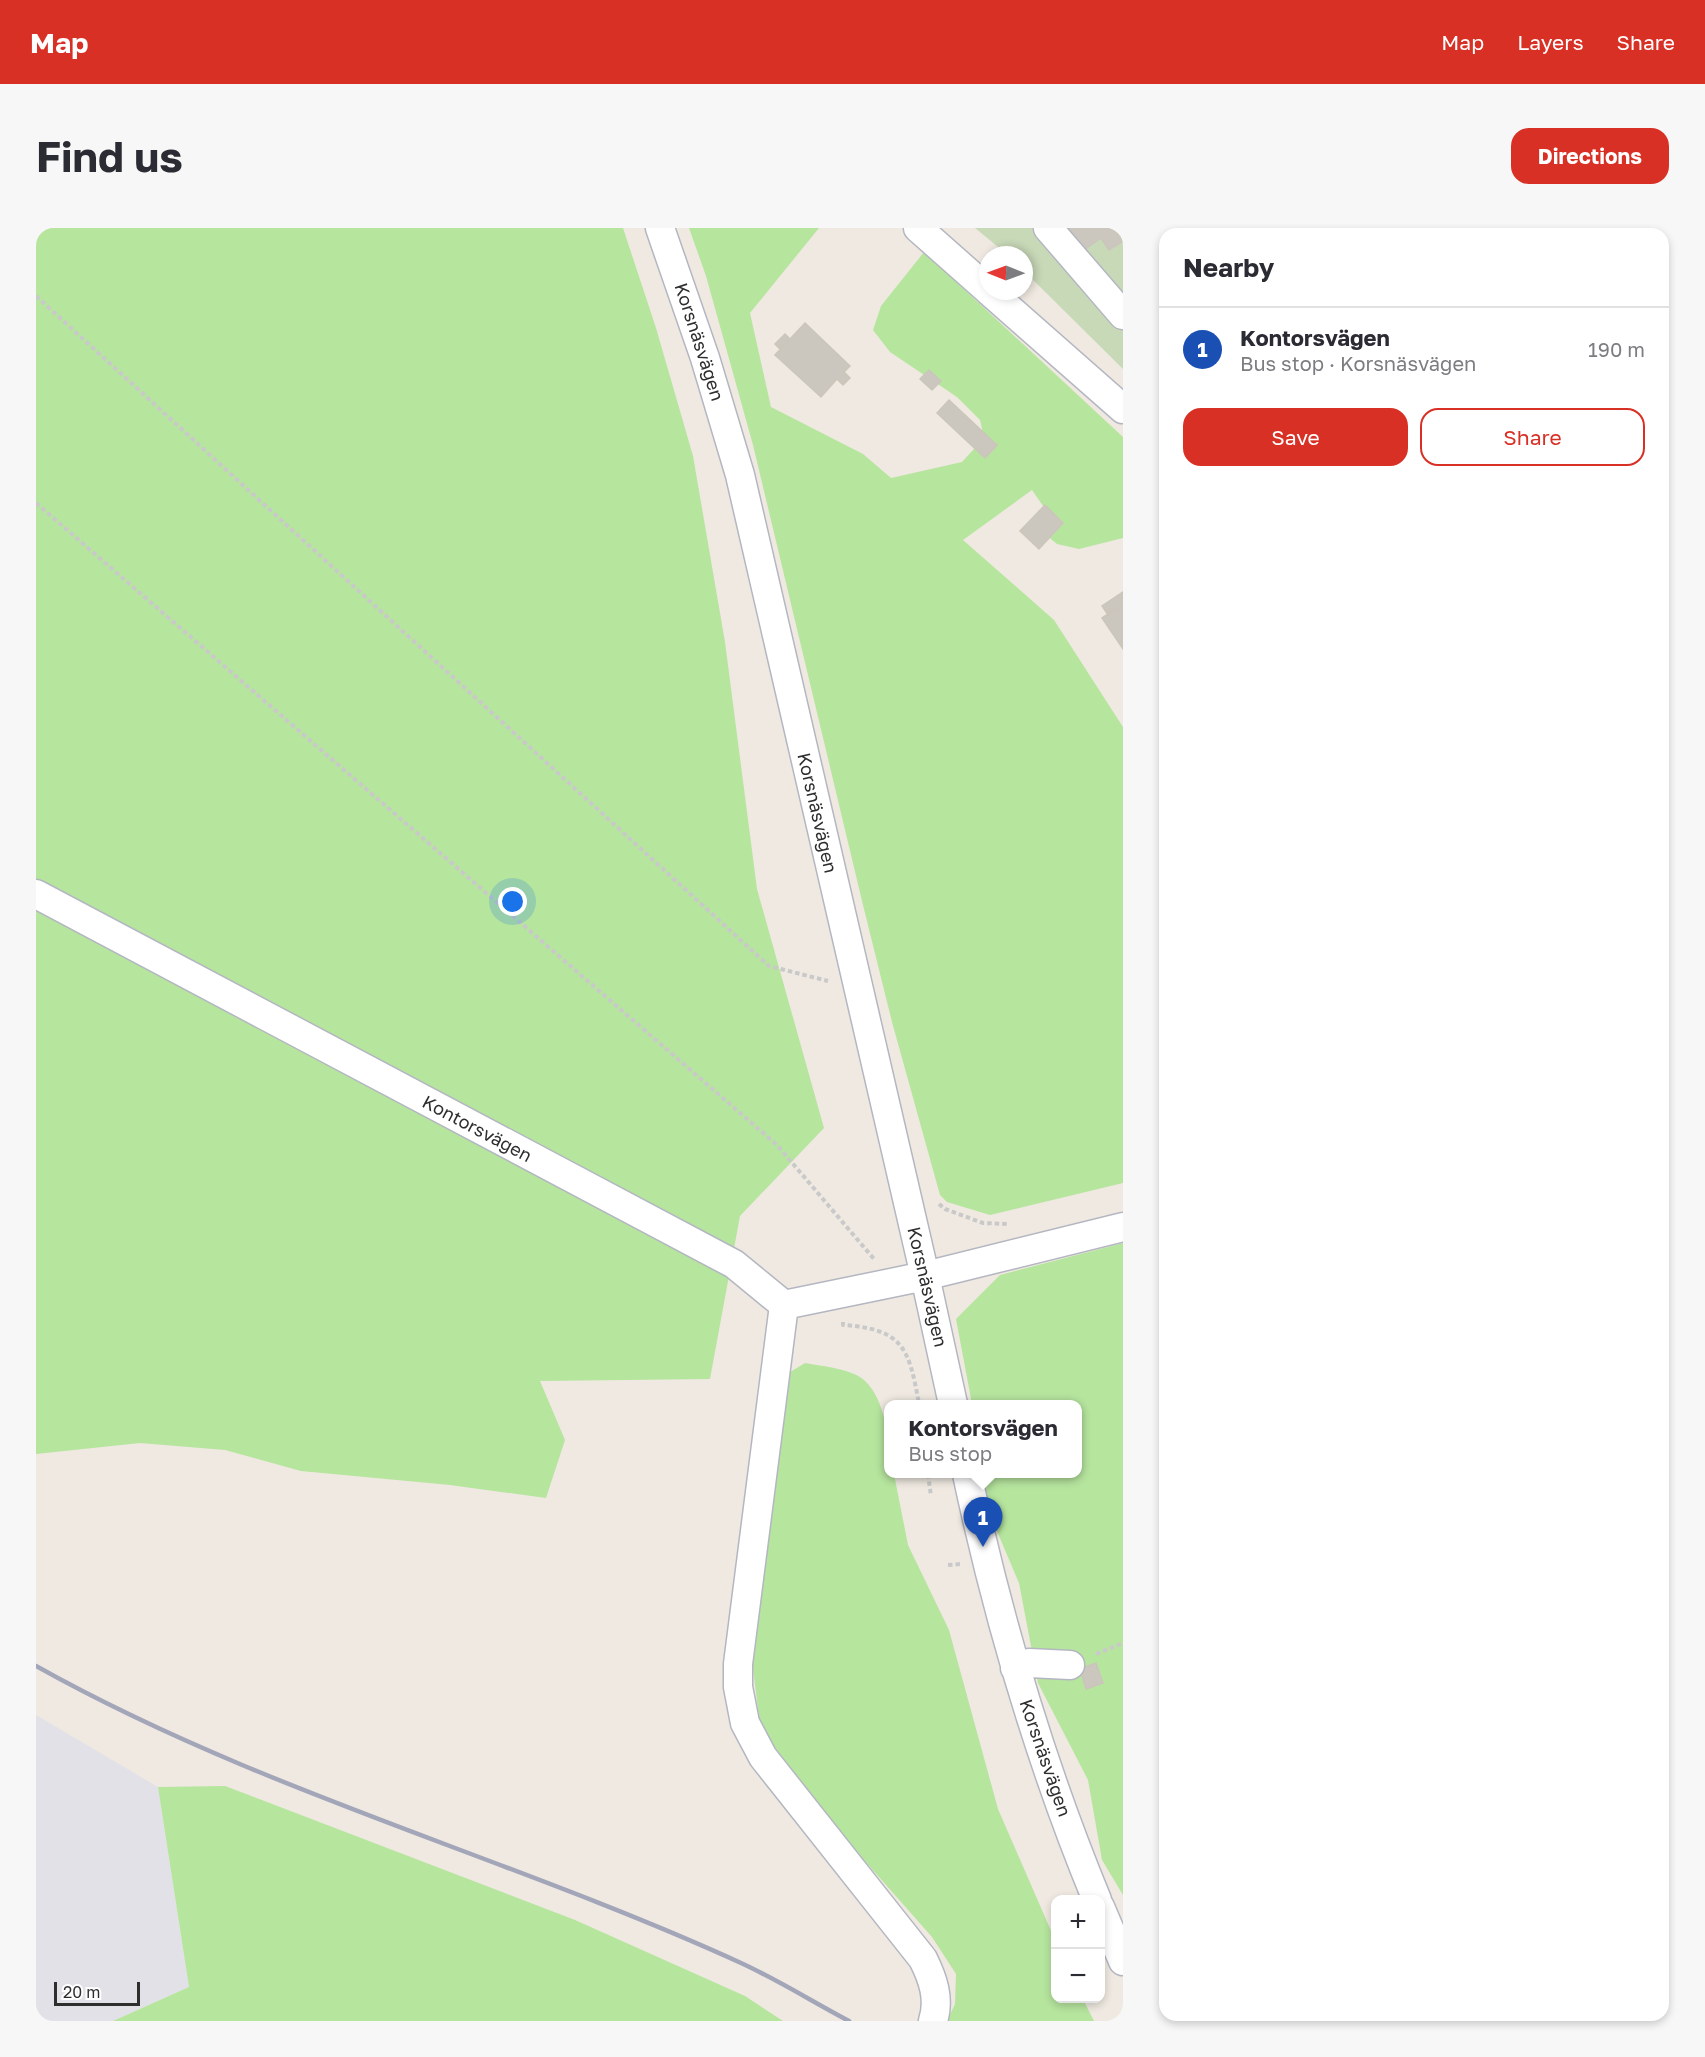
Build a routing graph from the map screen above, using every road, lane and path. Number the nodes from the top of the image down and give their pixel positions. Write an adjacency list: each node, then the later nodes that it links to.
1 (660, 228): 11 (street, Korsnäsvägen)
2 (918, 228): 4 (street)
3 (1048, 228): 7 (street)
4 (979, 283)
5 (36, 296): 11 (path)
6 (998, 300): 8 (street)
7 (1123, 315)
8 (1123, 409)
9 (36, 502): 16 (path)
10 (36, 894): 18 (street, Kontorsvägen)
11 (858, 989): 15 (street, Korsnäsvägen)
12 (937, 1203): 13 (path)
13 (1017, 1224)
14 (1123, 1227): 15 (street)
15 (925, 1276): 16 (street); 20 (street, Korsnäsvägen)
16 (894, 1282): 17 (street)
17 (838, 1295): 18 (street); 19 (path)
18 (784, 1305): 29 (street)
19 (918, 1400)
20 (952, 1400)
21 (929, 1478): 23 (path)
22 (968, 1478): 25 (street, Korsnäsvägen)
23 (931, 1496)
24 (1070, 1665): 25 (street)
25 (1015, 1668): 26 (street, Korsnäsvägen)
26 (1095, 1895)
27 (1105, 1917): 28 (street)
28 (1123, 1961)
29 (933, 2021)

